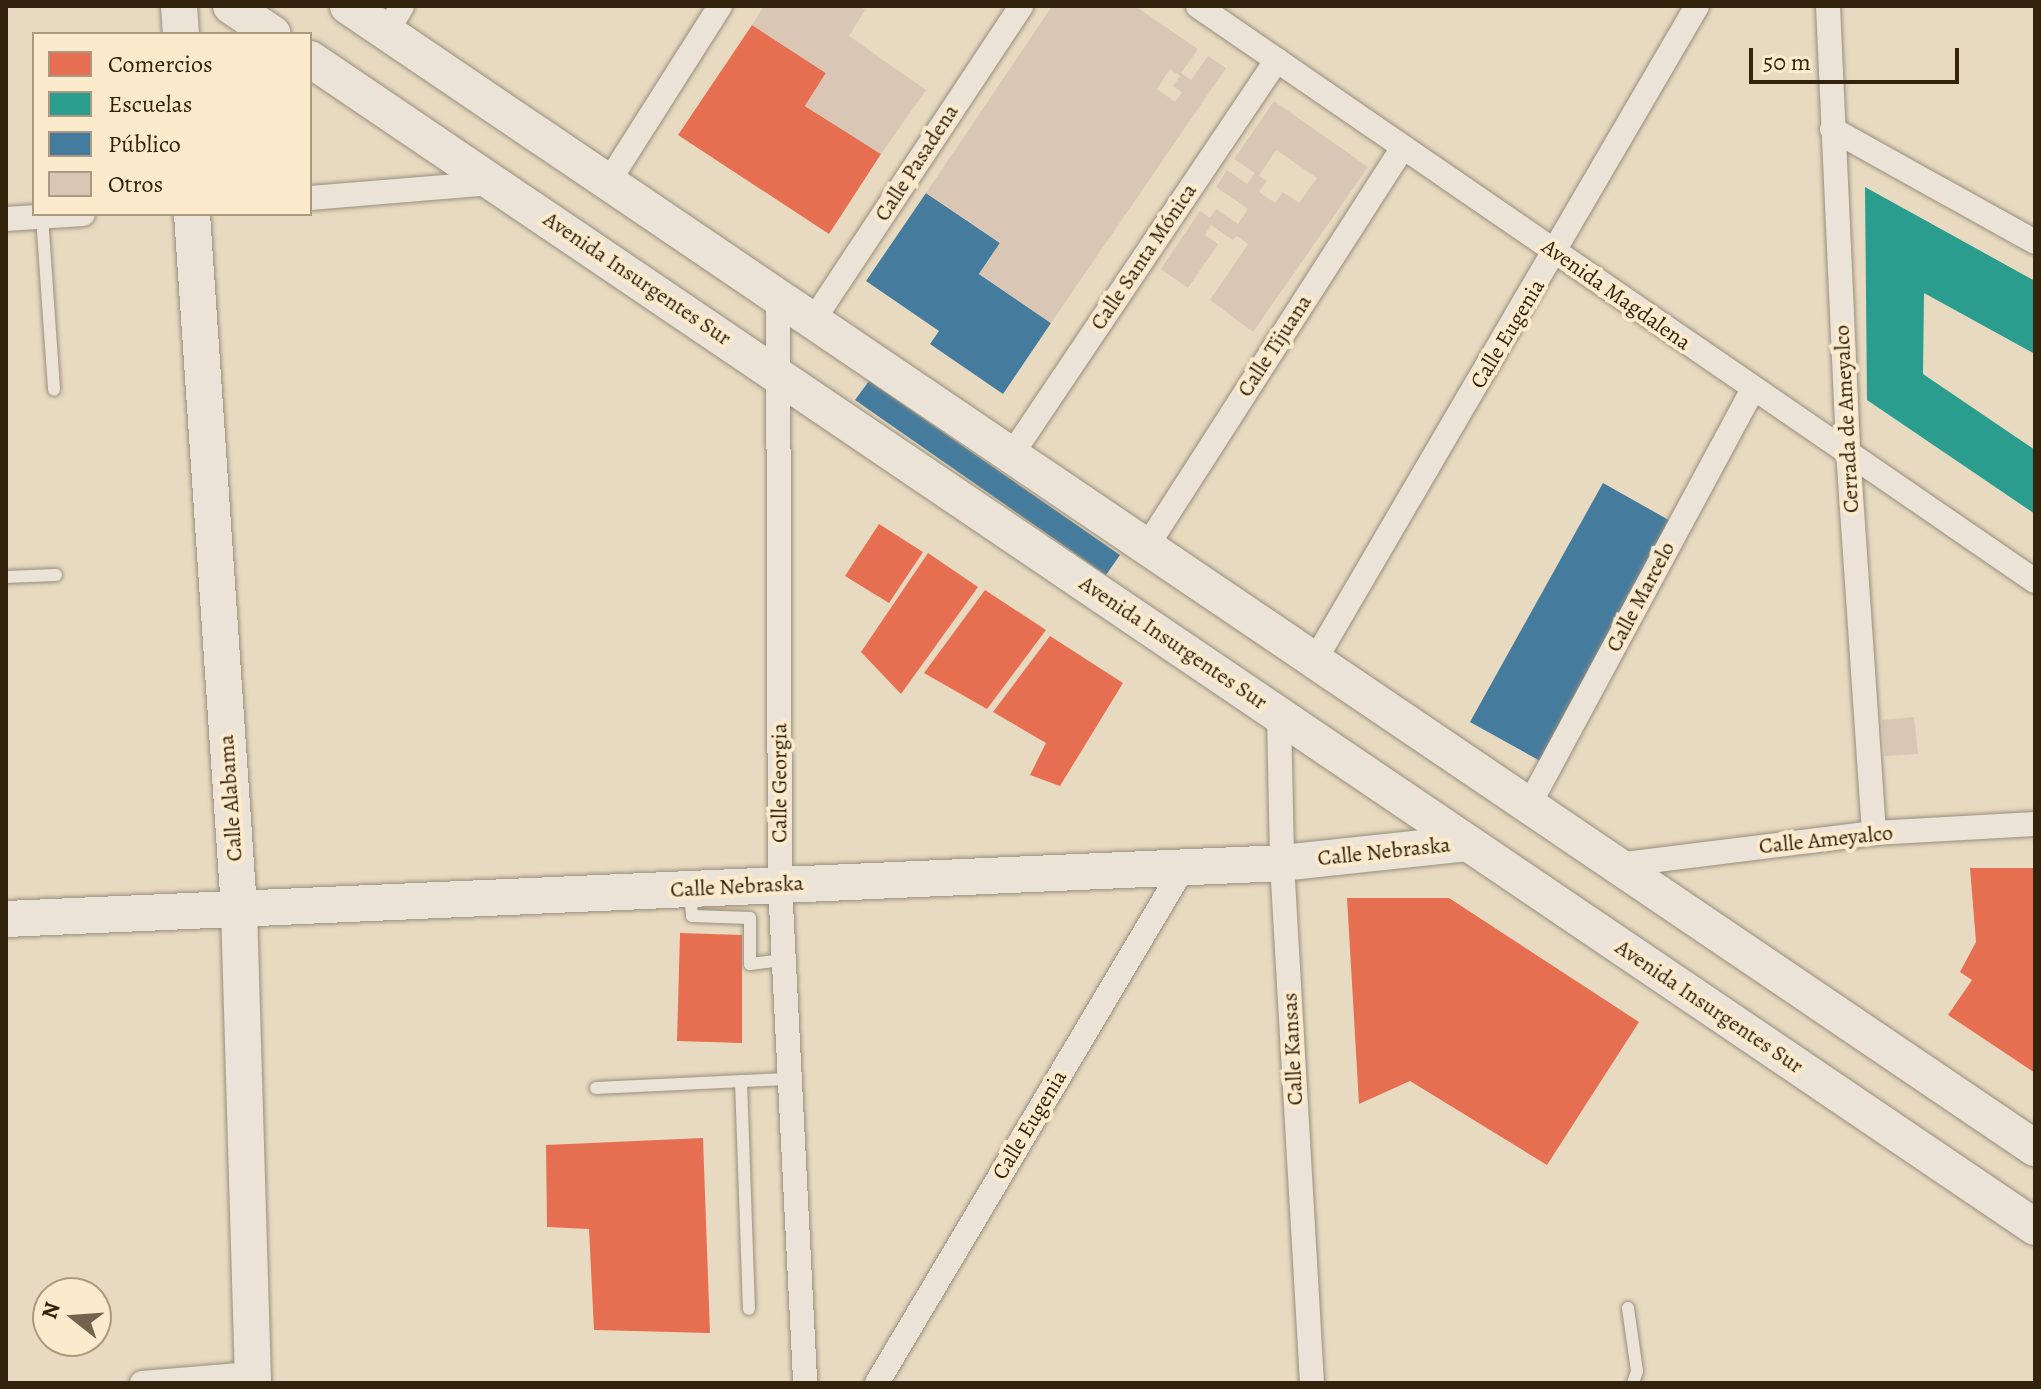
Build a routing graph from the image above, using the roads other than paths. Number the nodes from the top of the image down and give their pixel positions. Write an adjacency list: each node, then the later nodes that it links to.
1 (179, 6): 10 (main road)
2 (231, 6): 11 (main road)
3 (348, 6): 9 (main road)
4 (720, 6): 16 (street)
5 (1021, 6): 26 (street, Calle Pasadena)
6 (1198, 6): 13 (street, Avenida Magdalena)
7 (1697, 6): 24 (street, Calle Eugenia)
8 (1828, 6): 14 (street, Cerrada de Ameyalco)
9 (394, 19): 16 (main road)
10 (181, 32)
11 (270, 32)
12 (312, 60): 17 (main road, Avenida Insurgentes Sur)
13 (1277, 60): 15 (street, Avenida Magdalena); 31 (street, Calle Santa Mónica)
14 (1832, 129): 23 (street); 30 (street, Cerrada de Ameyalco)
15 (1403, 147): 24 (street, Avenida Magdalena); 32 (street, Calle Tijuana)
16 (609, 181): 25 (main road)
17 (494, 183): 18 (street); 27 (main road, Avenida Insurgentes Sur)
18 (312, 198)
19 (56, 216): 21 (street)
20 (192, 216): 47 (main road, Calle Alabama)
21 (42, 217): 22 (street); 29 (lane)
22 (6, 219)
23 (2035, 242)
24 (1556, 253): 28 (street, Avenida Magdalena); 36 (street, Calle Eugenia)
25 (778, 295): 26 (main road); 27 (street)
26 (814, 319): 31 (main road)
27 (777, 374): 37 (main road, Avenida Insurgentes Sur); 45 (street, Calle Georgia)
28 (1753, 389): 30 (street, Avenida Magdalena); 38 (street, Calle Marcelo)
29 (54, 390)
30 (1848, 451): 35 (street, Avenida Magdalena); 40 (street, Cerrada de Ameyalco)
31 (1012, 454): 32 (main road)
32 (1147, 546): 36 (main road)
33 (56, 575): 34 (lane)
34 (6, 577)
35 (2035, 581)
36 (1315, 660): 38 (main road)
37 (1279, 715): 41 (main road, Avenida Insurgentes Sur); 42 (street, Calle Kansas)
38 (1529, 805): 43 (main road)
39 (2035, 824): 40 (street, Calle Ameyalco)
40 (1874, 833): 43 (street, Calle Ameyalco)
41 (1468, 843): 42 (main road, Calle Nebraska); 54 (main road, Avenida Insurgentes Sur)
42 (1282, 863): 44 (main road, Calle Nebraska); 61 (street, Calle Kansas)
43 (1617, 865): 53 (main road)
44 (1183, 868): 45 (main road, Calle Nebraska); 60 (street, Calle Eugenia)
45 (780, 885): 46 (main road, Calle Nebraska); 49 (street, Calle Georgia)
46 (690, 889): 47 (main road, Calle Nebraska); 49 (lane)
47 (239, 909): 48 (main road, Calle Nebraska); 57 (main road, Calle Alabama)
48 (6, 919)
49 (784, 960): 50 (street, Calle Georgia)
50 (790, 1079): 51 (lane); 59 (street, Calle Georgia)
51 (741, 1081): 52 (lane); 56 (lane)
52 (596, 1088)
53 (2035, 1148)
54 (2035, 1227)
55 (1628, 1308): 62 (lane)
56 (749, 1309)
57 (253, 1379): 58 (street)
58 (142, 1383)
59 (805, 1383)
60 (877, 1383)
61 (1312, 1383)
62 (1633, 1383)

